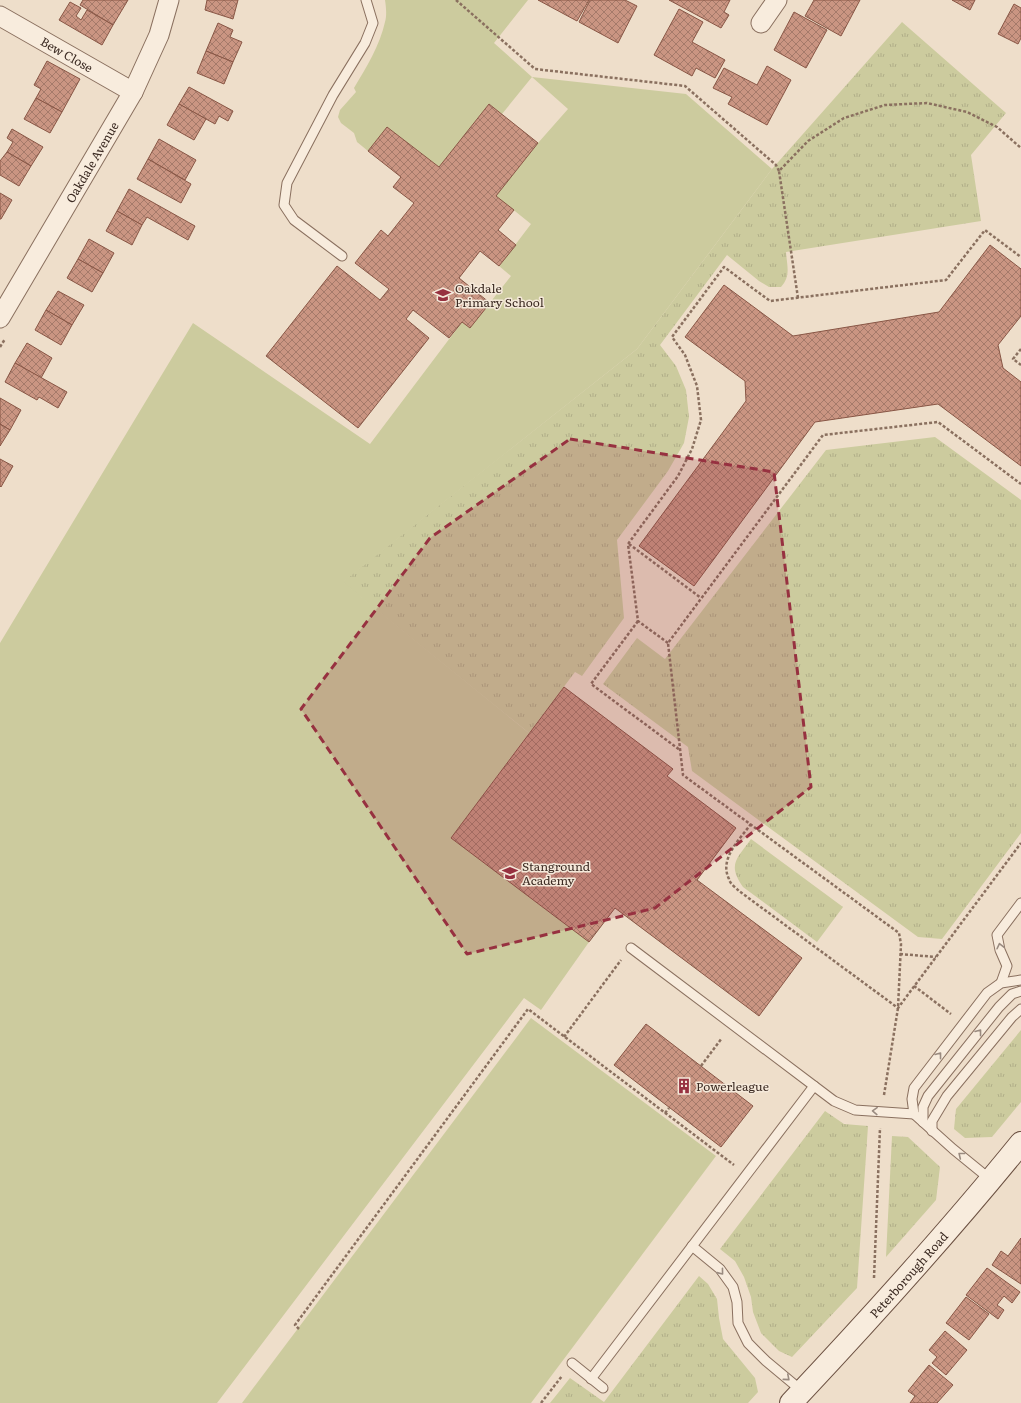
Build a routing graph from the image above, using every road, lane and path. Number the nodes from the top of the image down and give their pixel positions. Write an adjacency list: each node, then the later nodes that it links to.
1 (169, 0): 7 (street, Oakdale Avenue)
2 (366, 0): 10 (lane)
3 (456, 0): 9 (path)
4 (777, 0): 6 (street)
5 (0, 16): 7 (street, Bew Close)
6 (761, 23)
7 (133, 92): 13 (street, Oakdale Avenue)
8 (1021, 148): 9 (path)
9 (779, 171): 12 (path)
10 (342, 256)
11 (1021, 257): 12 (path)
12 (798, 298): 17 (path)
13 (0, 318)
14 (1021, 348): 15 (path)
15 (1021, 365)
16 (1021, 484): 18 (path)
17 (628, 544): 18 (path); 19 (path)
18 (701, 598): 20 (path)
19 (638, 621): 20 (path); 21 (path)
20 (668, 643): 21 (path)
21 (680, 750): 22 (path)
22 (751, 824): 25 (path); 31 (path)
23 (1021, 843): 28 (path)
24 (1021, 903): 30 (lane, one-way to 24)
25 (901, 944)
26 (631, 948): 35 (lane); 36 (path)
27 (900, 954): 28 (path)
28 (936, 957): 31 (path)
29 (1021, 980): 30 (lane)
30 (1002, 983): 34 (lane)
31 (914, 986): 34 (path)
32 (1021, 991): 42 (lane, one-way to 32)
33 (1021, 1009): 43 (lane)
34 (964, 1023): 41 (lane, one-way to 34)
35 (732, 1024): 37 (path); 38 (lane)
36 (564, 1037): 40 (path); 48 (path)
37 (701, 1066)
38 (814, 1086): 41 (lane, one-way to 38); 45 (lane)
39 (669, 1108): 40 (path)
40 (665, 1113): 45 (path)
41 (914, 1114): 42 (lane)
42 (923, 1122): 43 (lane)
43 (932, 1131): 46 (lane, one-way to 43)
44 (1021, 1143): 46 (main road, Peterborough Road)
45 (747, 1174): 47 (lane)
46 (991, 1180): 52 (main road, Peterborough Road)
47 (692, 1246): 50 (lane); 52 (lane, one-way to 52)
48 (299, 1329)
49 (572, 1363): 50 (lane); 53 (path)
50 (591, 1378): 51 (lane)
51 (603, 1388)
52 (796, 1397)
53 (541, 1403)

